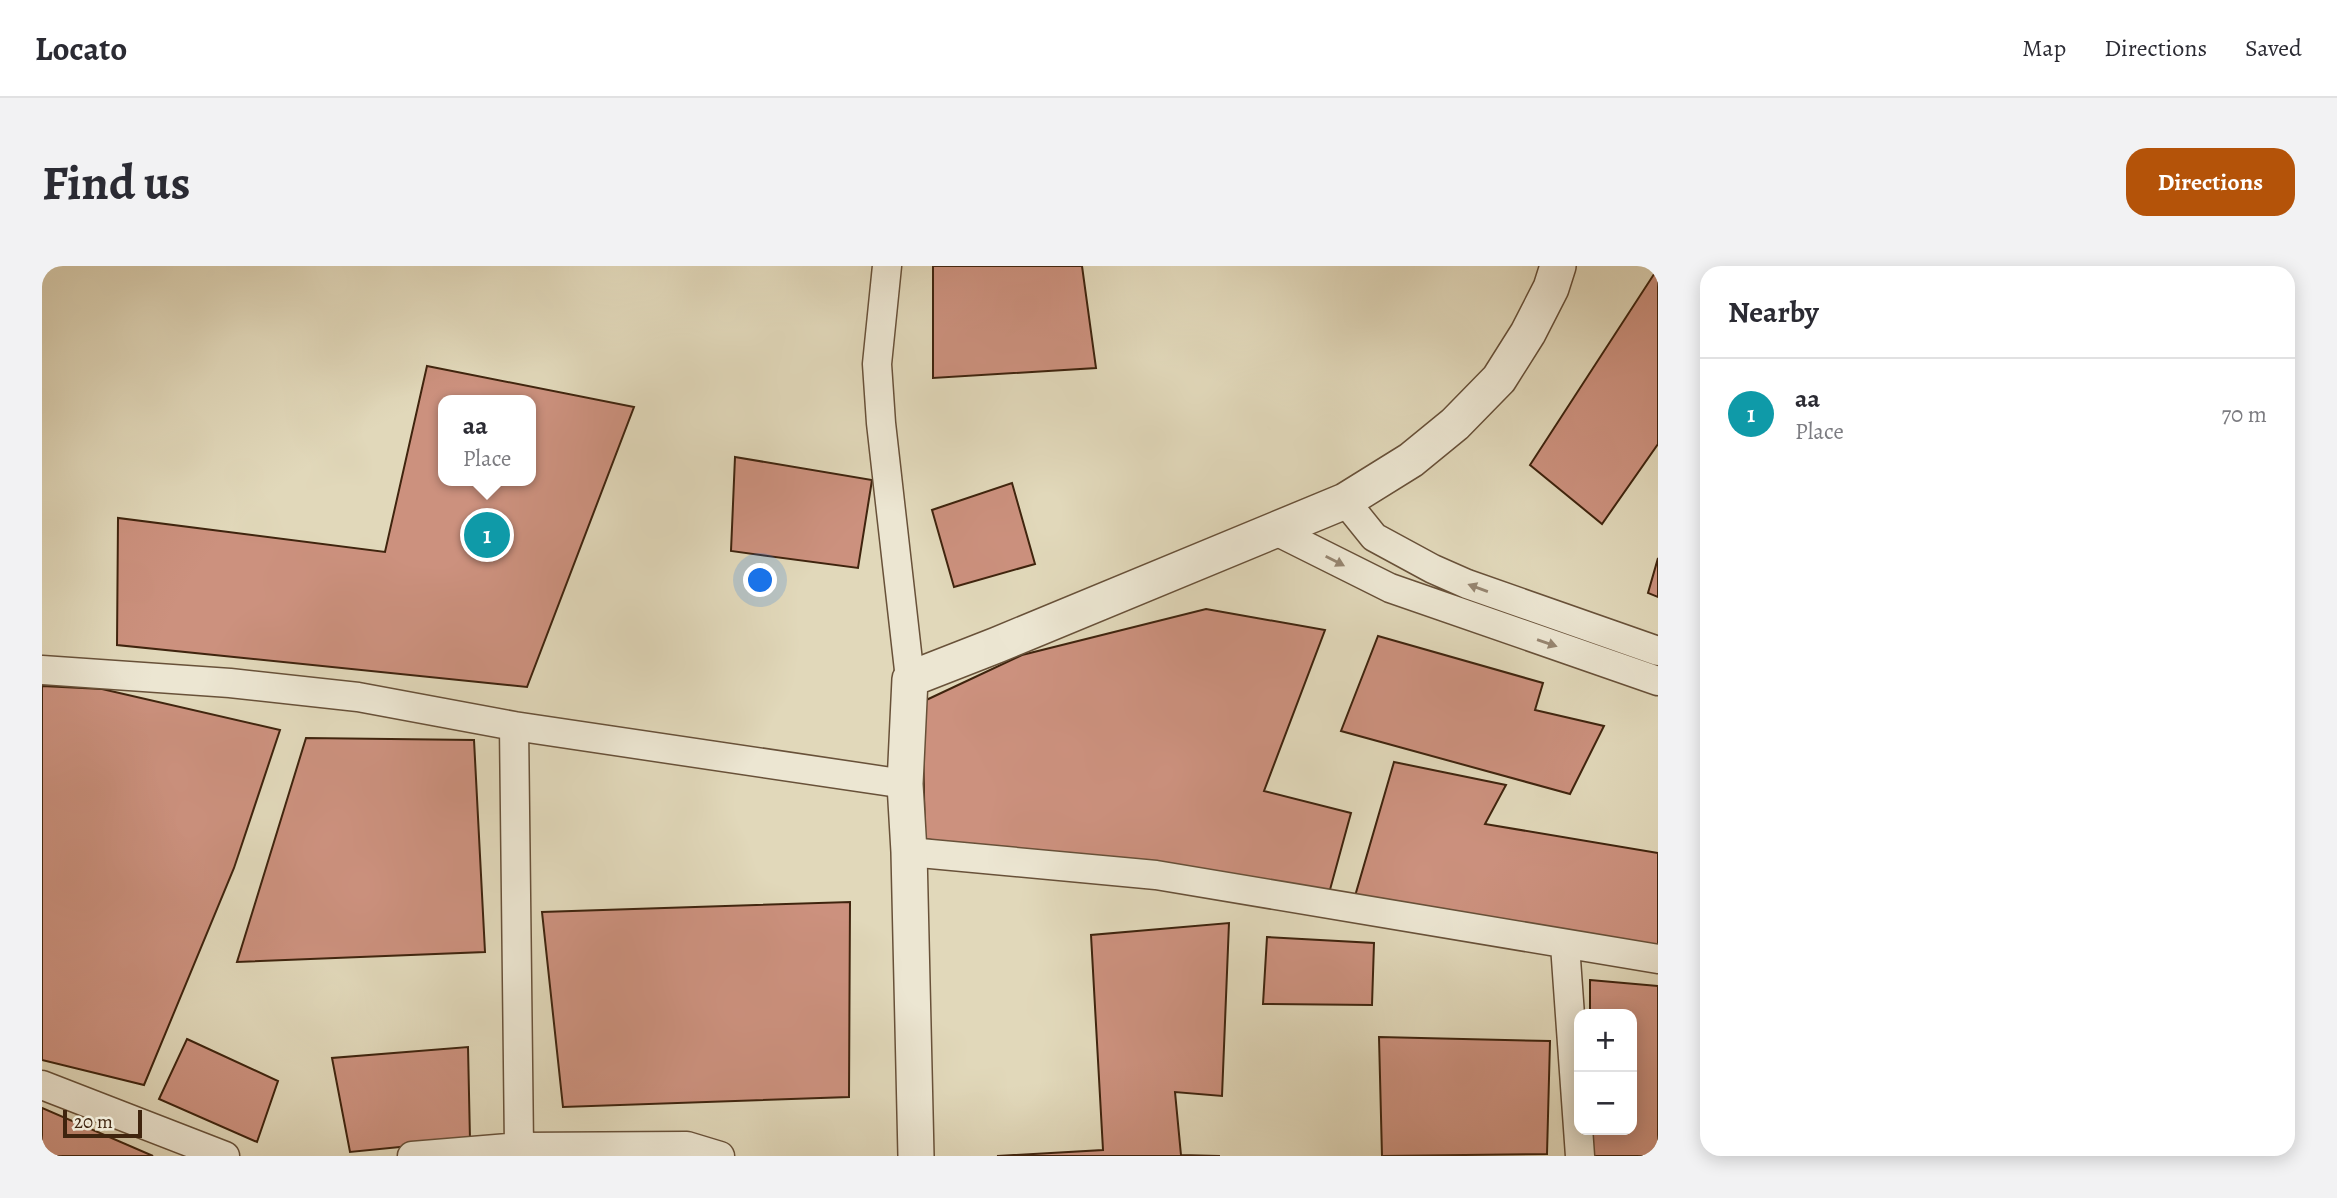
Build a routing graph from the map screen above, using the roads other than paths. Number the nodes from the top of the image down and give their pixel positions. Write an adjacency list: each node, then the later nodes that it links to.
1 (887, 266): 7 (street)
2 (1558, 266): 3 (street)
3 (1345, 500): 4 (street); 5 (street, one-way to 3)
4 (1274, 530): 7 (street); 8 (street, one-way to 8)
5 (1658, 651)
6 (42, 670): 9 (street)
7 (910, 679): 10 (street)
8 (1658, 681)
9 (514, 726): 10 (street); 15 (street)
10 (905, 784): 11 (street)
11 (909, 852): 12 (street); 19 (street)
12 (1565, 945): 13 (street); 20 (street)
13 (1658, 959)
14 (42, 1085): 16 (street)
15 (519, 1147): 17 (street); 18 (street)
16 (225, 1156)
17 (412, 1156)
18 (720, 1156)
19 (916, 1156)
20 (1580, 1156)

